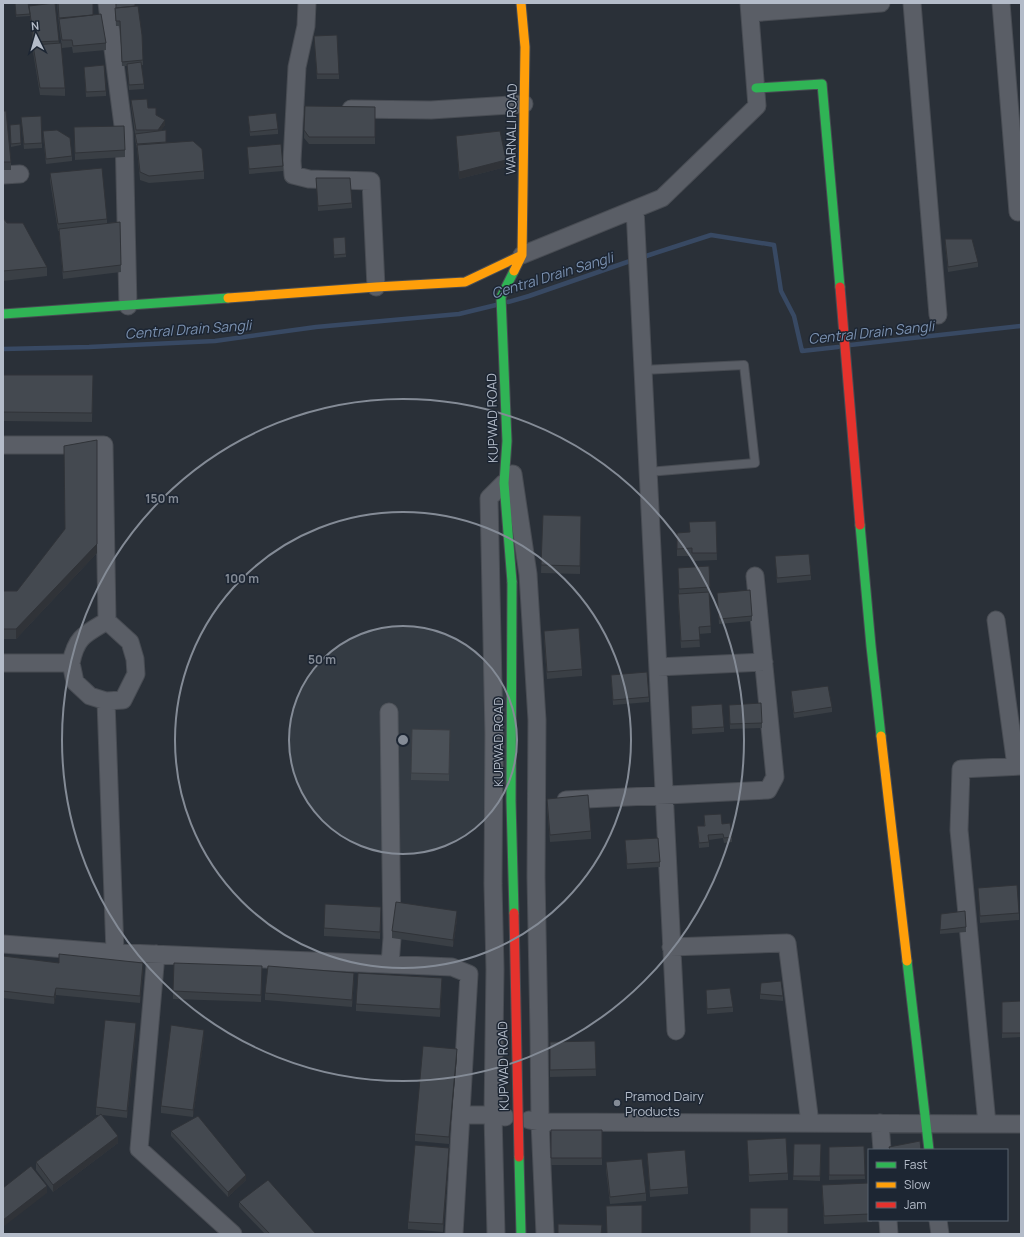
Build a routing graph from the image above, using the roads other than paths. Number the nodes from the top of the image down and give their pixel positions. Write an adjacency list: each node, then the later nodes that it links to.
1 (107, 3): 15 (street)
2 (307, 3): 14 (street)
3 (521, 3): 9 (street, WARNALI ROAD)
4 (881, 3): 7 (street)
5 (912, 3): 17 (street)
6 (1001, 3): 12 (street)
7 (749, 8): 8 (street)
8 (756, 88): 11 (street); 48 (street)
9 (524, 104): 10 (street); 13 (street, WARNALI ROAD)
10 (334, 108)
11 (635, 209): 13 (street); 18 (street)
12 (1018, 212)
13 (522, 255): 14 (street); 19 (street, KUPWAD ROAD)
14 (376, 287): 15 (street)
15 (128, 306): 16 (street)
16 (3, 314)
17 (938, 315)
18 (643, 370): 21 (street); 21 (lane)
19 (507, 441): 22 (street, KUPWAD ROAD); 34 (street)
20 (3, 445): 25 (street)
21 (648, 472): 29 (street)
22 (504, 483): 40 (street); 58 (street, KUPWAD ROAD, bridge)
23 (755, 576): 26 (street)
24 (996, 620): 32 (street)
25 (107, 621): 28 (street); 30 (street)
26 (764, 662): 29 (street); 33 (street)
27 (3, 663): 28 (street)
28 (71, 663): 30 (street)
29 (658, 667): 33 (street)
30 (106, 701): 37 (street)
31 (389, 712): 39 (street)
32 (1019, 766): 49 (street)
33 (664, 795): 34 (street); 36 (street)
34 (537, 802): 45 (street)
35 (3, 944): 37 (street)
36 (672, 947): 42 (street); 46 (street)
37 (115, 952): 38 (street)
38 (156, 954): 39 (street); 55 (street)
39 (390, 964): 41 (street)
40 (495, 969): 41 (street); 44 (street)
41 (469, 974): 43 (street)
42 (676, 1031)
43 (461, 1115): 44 (street); 56 (street)
44 (493, 1115): 45 (street); 57 (street)
45 (540, 1122): 46 (street); 59 (street)
46 (810, 1123): 47 (street)
47 (880, 1123): 48 (street); 51 (street)
48 (926, 1123): 49 (street); 52 (street)
49 (987, 1124): 50 (street)
50 (1021, 1124)
51 (882, 1149)
52 (929, 1149)
53 (888, 1221): 60 (street)
54 (938, 1221): 61 (street)
55 (233, 1234)
56 (454, 1234)
57 (496, 1234)
58 (521, 1234)
59 (545, 1234)
60 (889, 1234)
61 (940, 1234)

